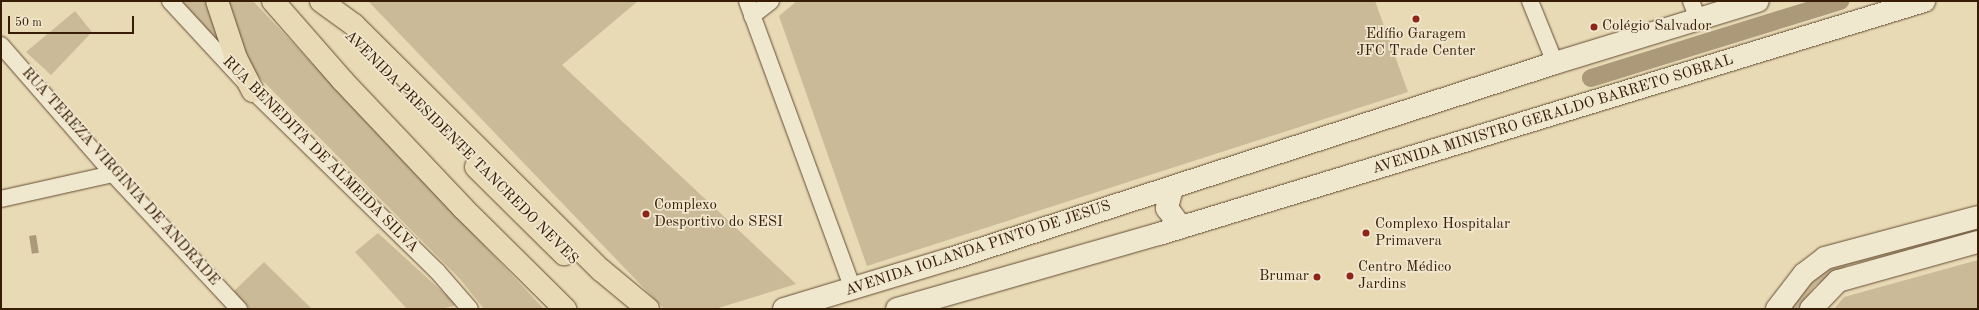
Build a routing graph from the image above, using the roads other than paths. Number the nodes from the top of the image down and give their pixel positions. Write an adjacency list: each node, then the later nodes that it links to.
1 (170, 1): 15 (street, RUA BENEDITA DE ALMEIDA SILVA)
2 (217, 1): 15 (main road)
3 (273, 1): 27 (main road)
4 (318, 1): 28 (main road, AVENIDA PRESIDENTE TANCREDO NEVES)
5 (321, 1): 29 (main road)
6 (747, 1): 12 (street)
7 (771, 1): 12 (street)
8 (1530, 1): 14 (street)
9 (1758, 1): 11 (main road)
10 (1924, 1): 20 (main road, AVENIDA MINISTRO GERALDO BARRETO SOBRAL)
11 (1695, 10): 14 (main road)
12 (752, 16): 23 (street)
13 (1, 45): 16 (street, RUA TEREZA VIRGINIA DE ANDRADE)
14 (1555, 63): 17 (main road)
15 (253, 91): 26 (street, RUA BENEDITA DE ALMEIDA SILVA)
16 (113, 174): 18 (street); 25 (street, RUA TEREZA VIRGINIA DE ANDRADE)
17 (1172, 188): 20 (main road); 22 (main road, AVENIDA IOLANDA PINTO DE JESUS)
18 (1, 199)
19 (1978, 217): 32 (main road)
20 (1181, 227): 24 (main road)
21 (1978, 242): 33 (main road)
22 (950, 259): 23 (main road, AVENIDA IOLANDA PINTO DE JESUS); 24 (main road)
23 (854, 289): 30 (main road, AVENIDA IOLANDA PINTO DE JESUS)
24 (961, 291): 31 (main road)
25 (239, 309)
26 (470, 309)
27 (565, 309)
28 (624, 309)
29 (648, 309)
30 (784, 309)
31 (897, 309)
32 (1777, 309)
33 (1811, 309)

